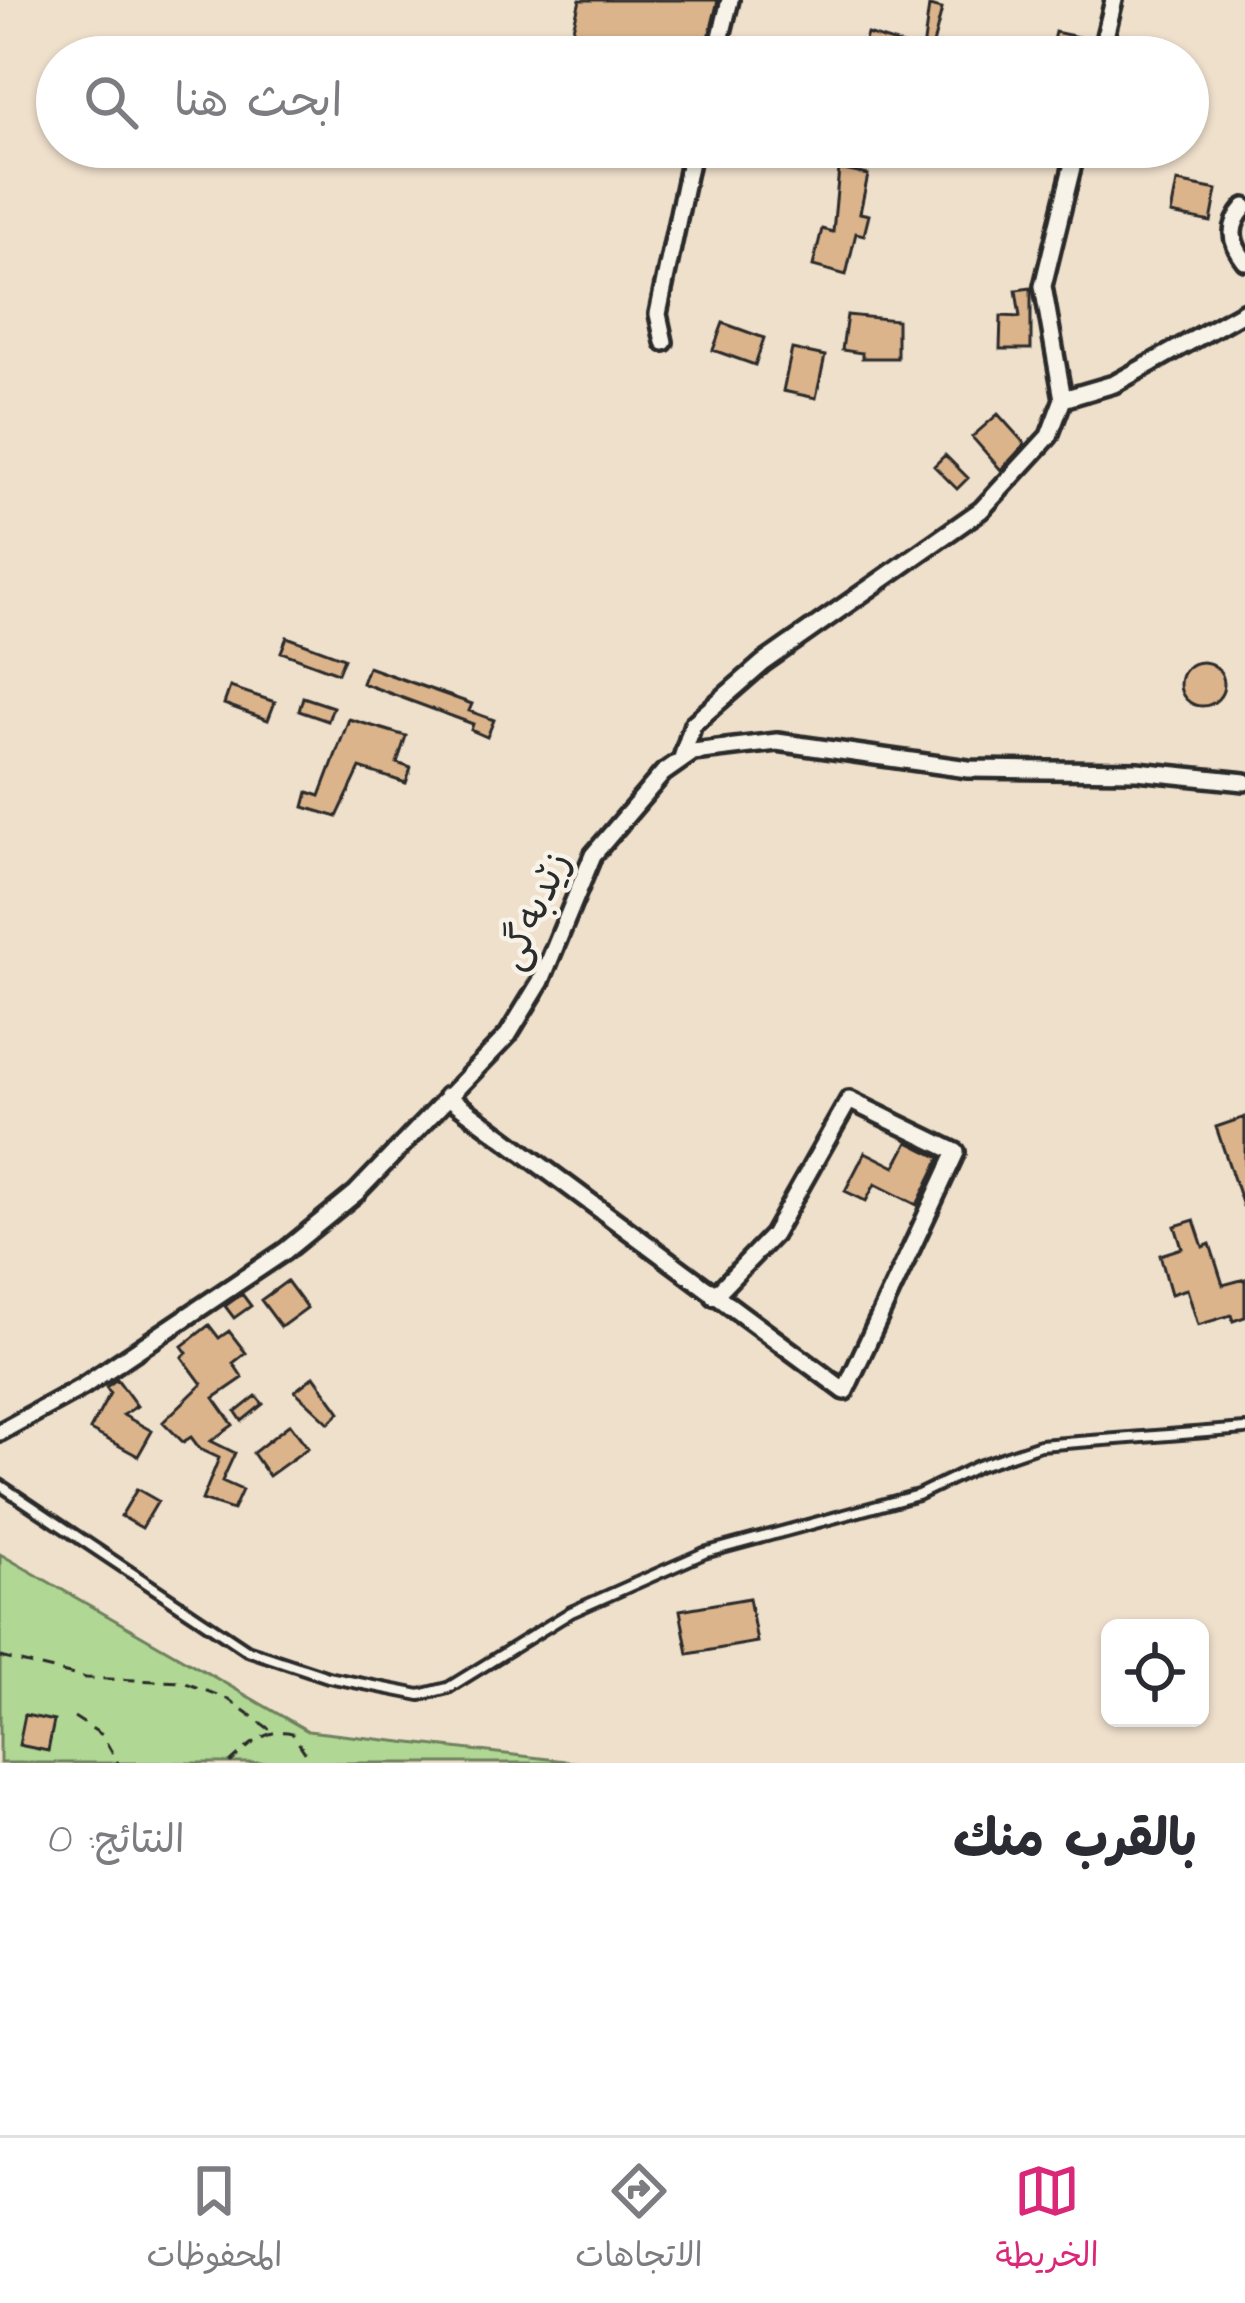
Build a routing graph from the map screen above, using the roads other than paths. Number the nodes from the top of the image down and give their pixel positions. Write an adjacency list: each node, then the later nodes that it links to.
1 (730, 0): 3 (street)
2 (1114, 0): 4 (street)
3 (721, 36)
4 (1105, 36)
5 (689, 168): 10 (street)
6 (1073, 168): 11 (street)
7 (1245, 207): 8 (street)
8 (1245, 261)
9 (1245, 311): 11 (street)
10 (664, 342)
11 (1063, 399): 12 (street, زێدبەگی)
12 (682, 758): 13 (street); 14 (street, زێدبەگی)
13 (1245, 782)
14 (447, 1096): 15 (street); 17 (street, زێدبەگی)
15 (714, 1296): 15 (street)
16 (1245, 1429): 18 (lane)
17 (0, 1432)
18 (0, 1485)

